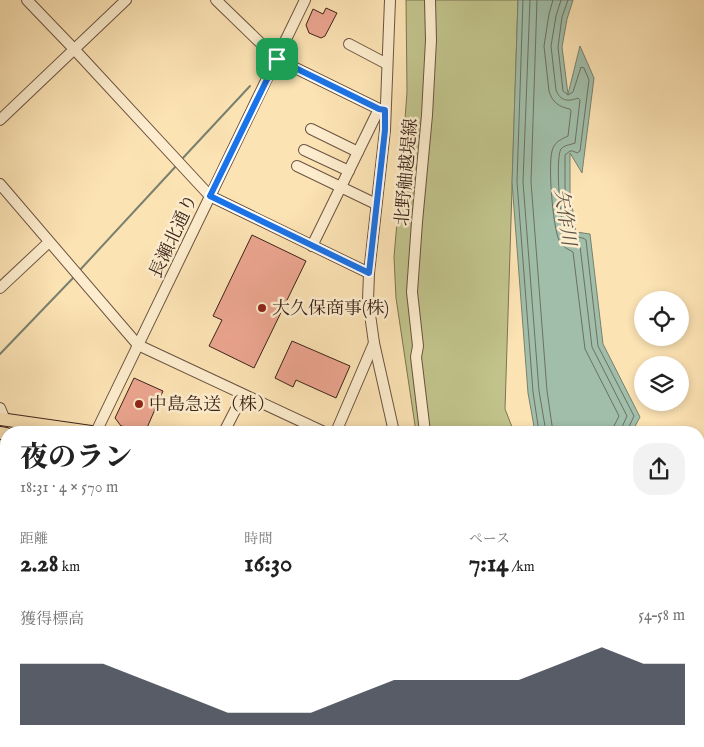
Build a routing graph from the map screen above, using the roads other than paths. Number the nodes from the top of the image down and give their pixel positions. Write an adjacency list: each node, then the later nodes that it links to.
1 (27, 0): 8 (street)
2 (126, 0): 8 (street)
3 (216, 0): 9 (street)
4 (305, 0): 9 (street, 長瀬北通り)
5 (390, 0): 10 (street)
6 (430, 0): 36 (street, 北野舳越堤線)
7 (349, 44): 10 (street)
8 (74, 49): 12 (street); 20 (street)
9 (277, 59): 11 (street); 20 (street, 長瀬北通り)
10 (387, 64): 11 (street)
11 (382, 110): 15 (street); 21 (street)
12 (0, 120)
13 (311, 129): 15 (street)
14 (304, 150): 17 (street)
15 (358, 152): 17 (street)
16 (297, 166): 19 (street)
17 (349, 171): 19 (street)
18 (0, 184): 22 (street)
19 (341, 188): 21 (street); 23 (street)
20 (210, 196): 23 (street); 27 (street, 長瀬北通り)
21 (376, 204): 24 (street)
22 (49, 242): 25 (street); 27 (street)
23 (312, 246): 24 (street)
24 (369, 273): 26 (street)
25 (0, 288)
26 (374, 343): 34 (street); 35 (street)
27 (138, 346): 28 (street); 31 (street, 長瀬北通り)
28 (243, 395): 32 (street); 33 (street)
29 (2, 416): 30 (main road)
30 (58, 426)
31 (99, 426)
32 (227, 426)
33 (311, 426)
34 (339, 426)
35 (393, 426)
36 (423, 426)

